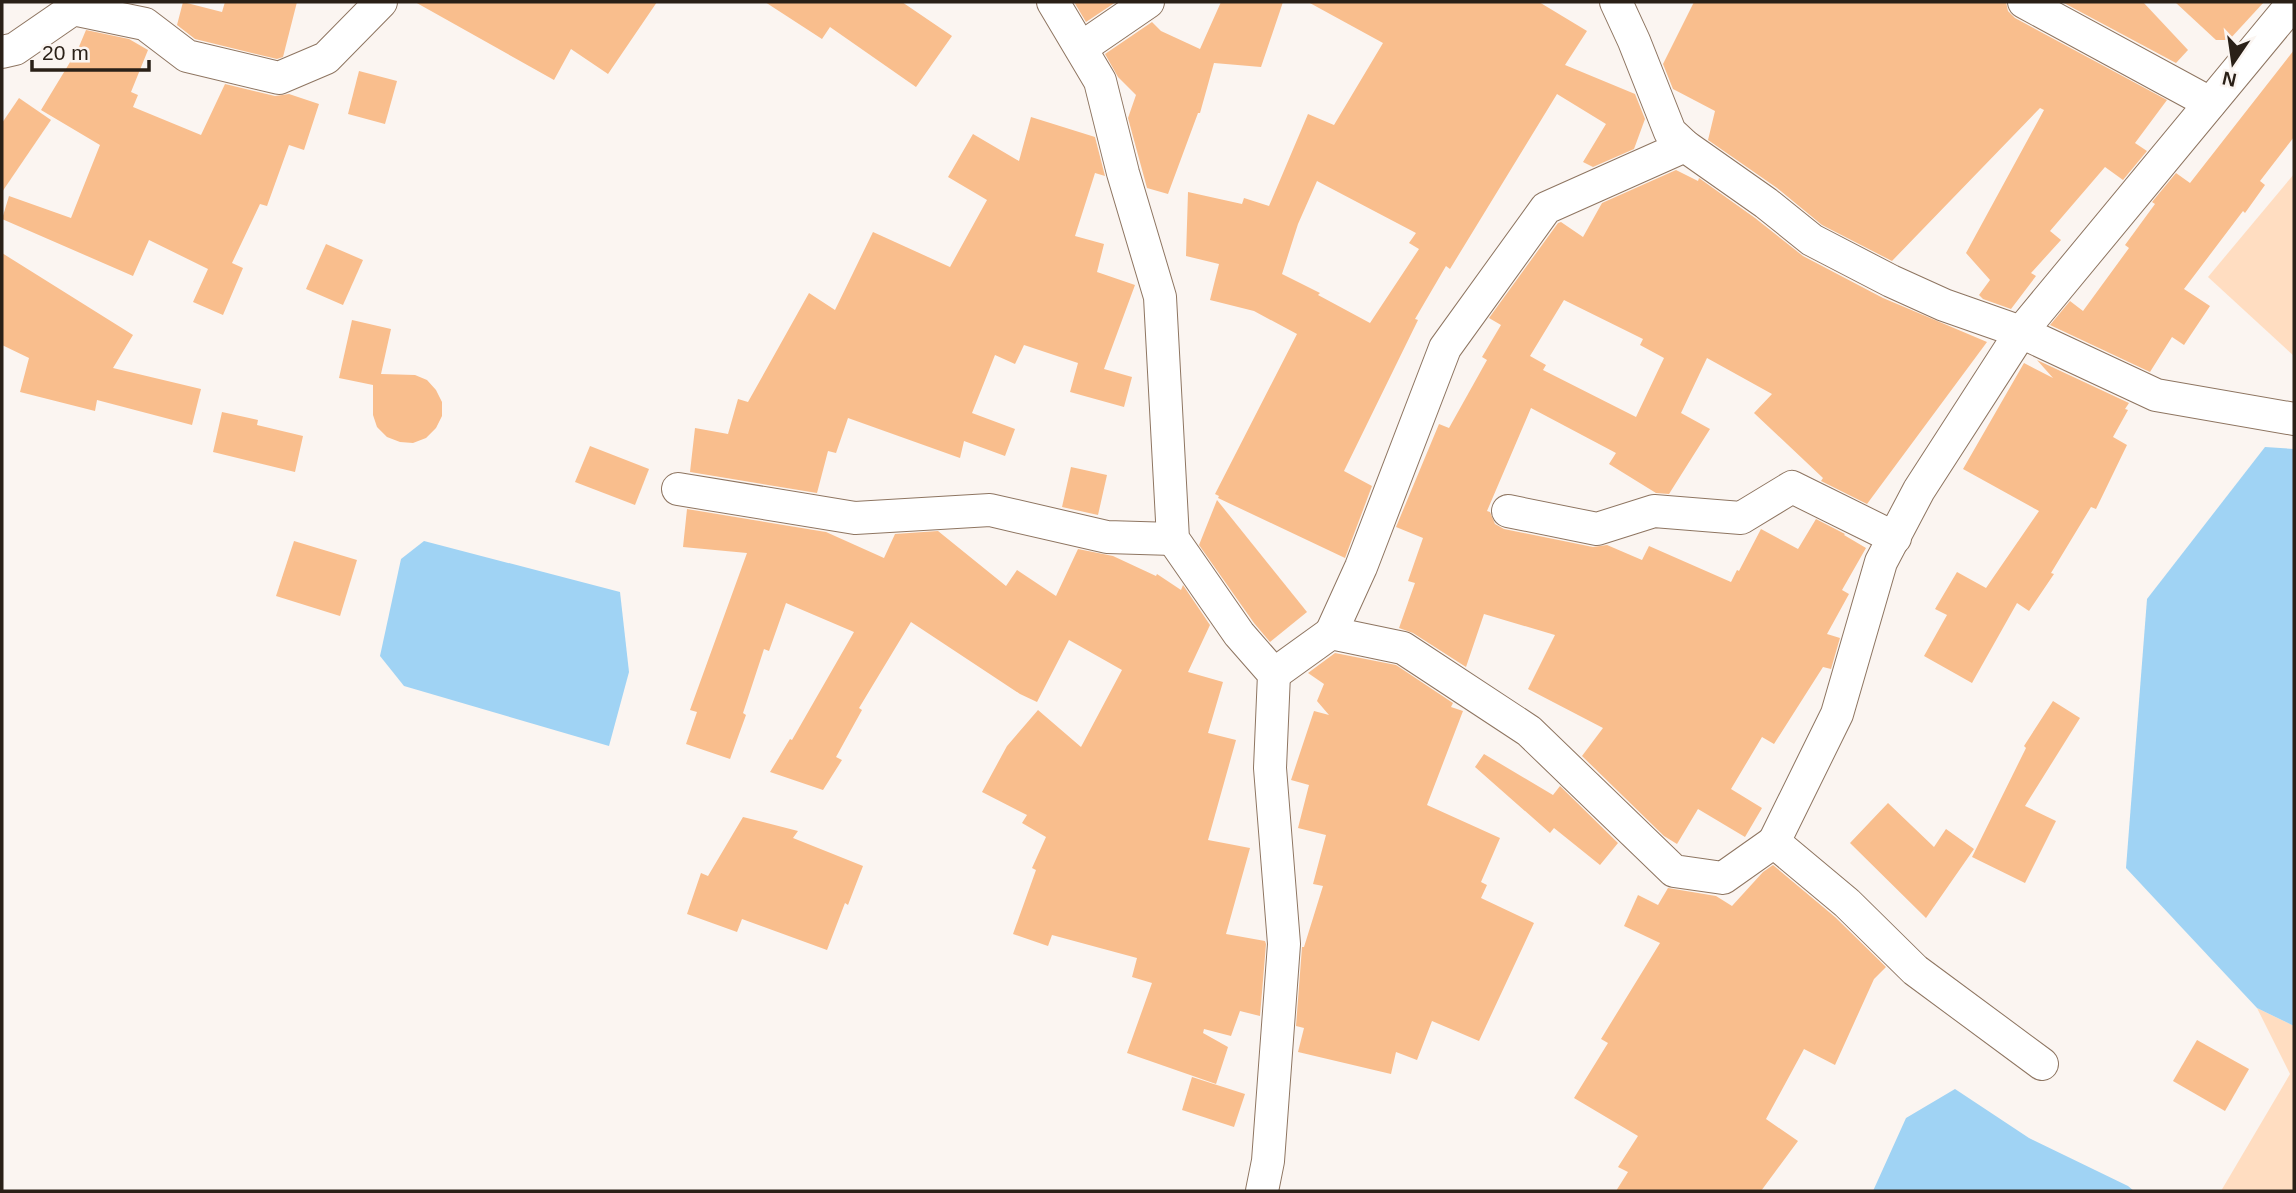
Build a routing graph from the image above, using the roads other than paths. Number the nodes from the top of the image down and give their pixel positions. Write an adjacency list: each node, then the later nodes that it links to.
1 (380, 2): 8 (street)
2 (1053, 2): 7 (street)
3 (1148, 2): 7 (street)
4 (1616, 2): 10 (street)
5 (2024, 2): 9 (street)
6 (2294, 2): 9 (street)
7 (1081, 48): 16 (street)
8 (2, 52)
9 (2210, 103): 11 (street)
10 (1685, 146): 11 (street); 17 (street)
11 (2021, 332): 12 (street); 15 (street)
12 (2294, 419)
13 (678, 489): 16 (street)
14 (1508, 511): 15 (street)
15 (1895, 538): 19 (street)
16 (1173, 539): 18 (street)
17 (1331, 633): 18 (street); 19 (street)
18 (1274, 674): 21 (street)
19 (1774, 842): 20 (street)
20 (2042, 1064)
21 (1262, 1191)

